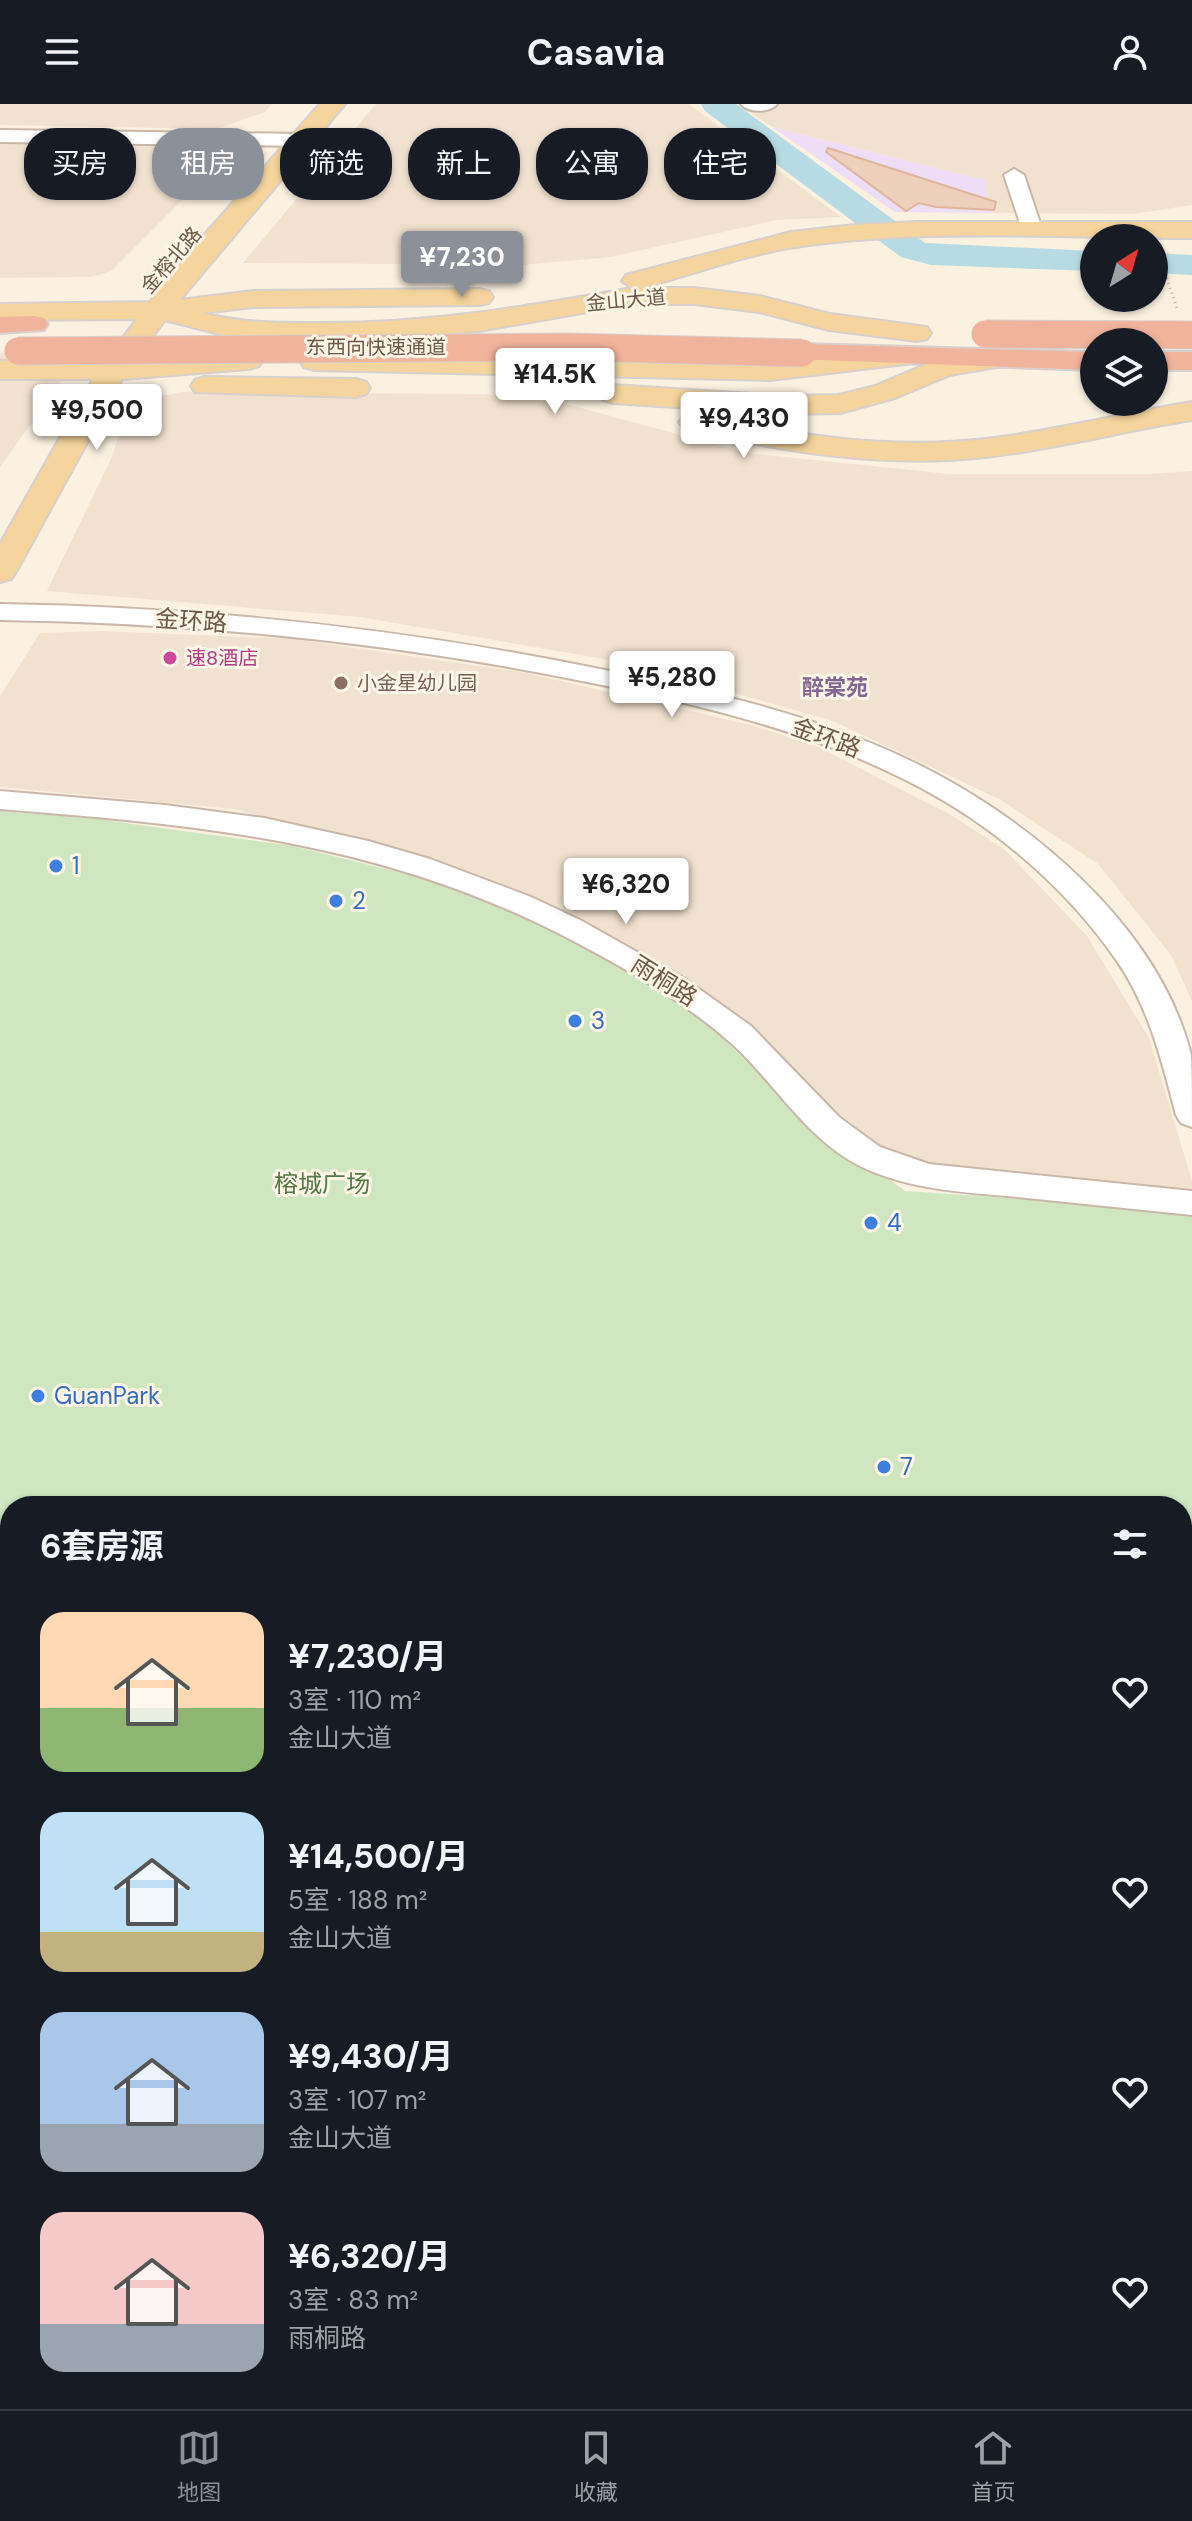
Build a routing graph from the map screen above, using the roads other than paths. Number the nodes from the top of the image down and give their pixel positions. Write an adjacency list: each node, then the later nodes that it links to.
1 (311, 104): 5 (main road, 金榕北路)
2 (333, 104): 6 (main road, 金榕北路)
3 (750, 104): 4 (street)
4 (768, 104)
5 (297, 128)
6 (304, 128)
7 (0, 136): 8 (street)
8 (280, 139)
9 (280, 150): 15 (main road, 金榕北路)
10 (1014, 175): 11 (street)
11 (1032, 229): 12 (main road); 14 (main road)
12 (1192, 230)
13 (633, 296): 14 (main road); 15 (main road, 金山大道); 20 (main road, 金山大道)
14 (507, 297): 15 (main road)
15 (143, 311): 16 (main road, 金山大道); 27 (main road, 金榕北路)
16 (0, 312)
17 (0, 325): 19 (highway, 东西向快速通道)
18 (1192, 335): 21 (highway, bridge)
19 (802, 343): 20 (highway, 东西向快速通道); 22 (highway, 东西向快速通道, bridge)
20 (913, 345): 21 (highway, 东西向快速通道); 27 (main road)
21 (988, 347): 23 (highway); 28 (main road)
22 (0, 351)
23 (1080, 359)
24 (1168, 361): 25 (highway)
25 (1192, 361)
26 (0, 370): 27 (main road)
27 (99, 371): 28 (main road); 30 (main road); 31 (main road)
28 (556, 390): 29 (main road)
29 (1192, 411)
30 (0, 523)
31 (0, 572)
32 (0, 612): 34 (street, 金环路)
33 (0, 800): 35 (street, 雨桐路)
34 (1192, 1115)
35 (1192, 1203)

